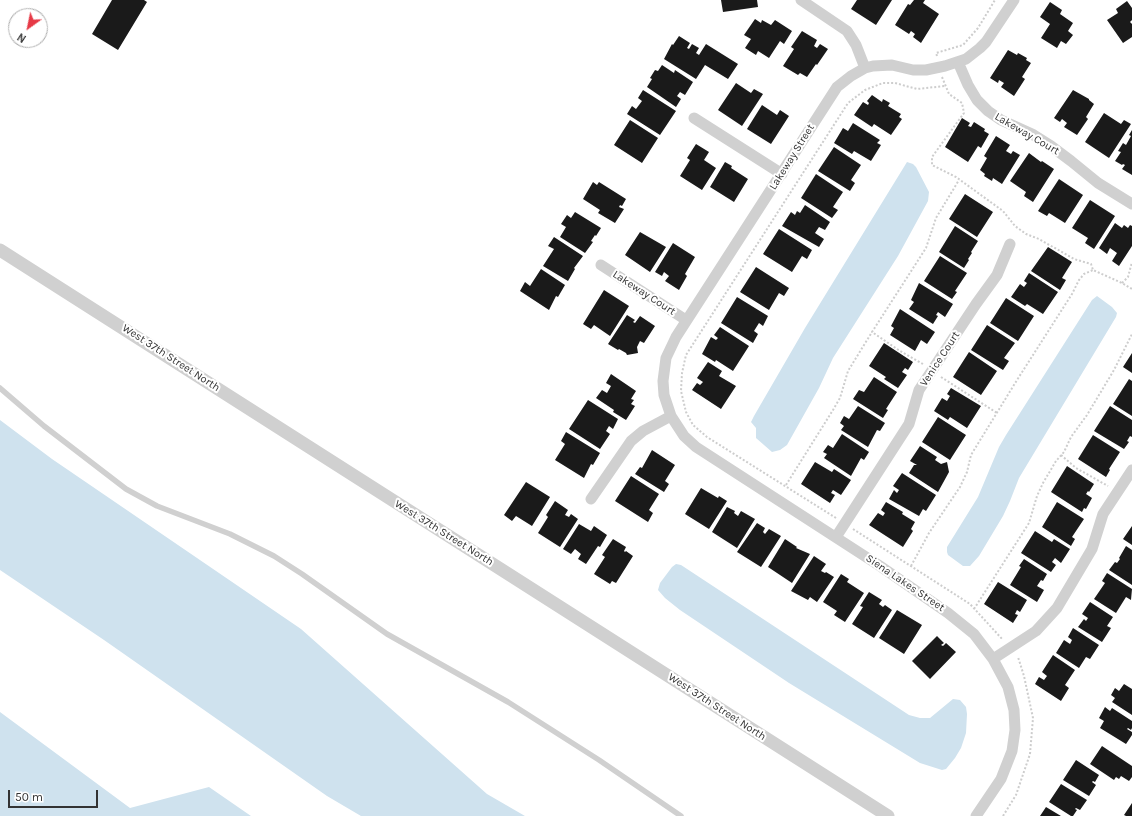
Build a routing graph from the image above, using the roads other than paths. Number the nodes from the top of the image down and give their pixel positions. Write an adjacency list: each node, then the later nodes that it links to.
1 (801, 0): 4 (street)
2 (1014, 0): 3 (street, Lakeway Street)
3 (958, 62): 4 (street, Lakeway Street); 7 (street, Lakeway Court)
4 (865, 68): 6 (street, Lakeway Street)
5 (694, 118): 6 (street)
6 (782, 174): 11 (street, Lakeway Street)
7 (1132, 204)
8 (1010, 244): 16 (street, Venice Court)
9 (0, 250): 19 (street, West 37th Street North)
10 (601, 265): 11 (street, Lakeway Court)
11 (686, 320): 13 (street, Lakeway Street)
12 (0, 388): 18 (lane)
13 (671, 416): 15 (street); 16 (street, Siena Lakes Street)
14 (1132, 470): 17 (street)
15 (591, 499)
16 (836, 537): 17 (street, Siena Lakes Street)
17 (993, 659): 20 (street, Siena Lakes Street)
18 (681, 816)
19 (888, 816)
20 (976, 816)

